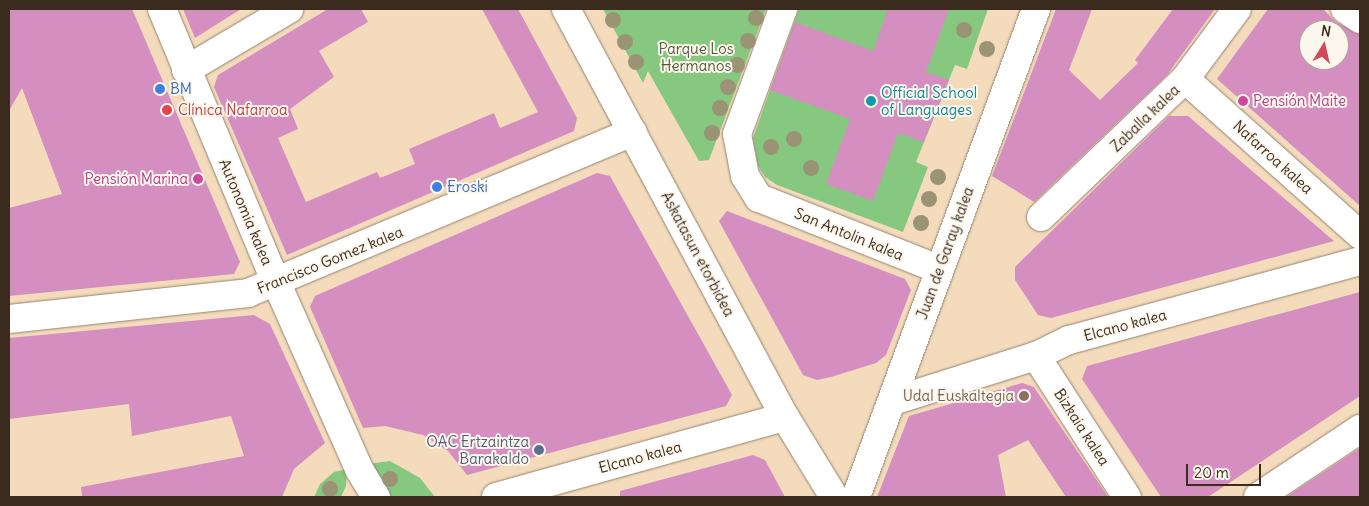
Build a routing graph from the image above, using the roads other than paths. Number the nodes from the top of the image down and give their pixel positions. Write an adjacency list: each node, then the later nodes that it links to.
1 (162, 9): 9 (street, Autonomia kalea)
2 (289, 9): 9 (street)
3 (566, 9): 11 (street, Askatasun etorbidea)
4 (783, 9): 15 (street, San Antolin kalea)
5 (1036, 9): 15 (street, Juan de Garay kalea)
6 (1237, 9): 10 (street, Zaballa kalea)
7 (1345, 9): 8 (street)
8 (1360, 19)
9 (186, 70): 16 (street, Autonomia kalea)
10 (1185, 80): 12 (street, Zaballa kalea); 13 (street, Nafarroa kalea)
11 (633, 132): 16 (street, Francisco Gomez kalea); 20 (street, Askatasun etorbidea)
12 (1041, 217)
13 (1360, 235)
14 (1360, 261): 18 (street, Elcano kalea)
15 (938, 269): 19 (street, Juan de Garay kalea)
16 (277, 283): 17 (street, Francisco Gomez kalea); 22 (street, Autonomia kalea)
17 (9, 319)
18 (1036, 356): 19 (street, Elcano kalea); 28 (street, Bizkaia kalea)
19 (893, 401): 27 (street, Juan de Garay kalea)
20 (785, 417): 25 (street, Elcano kalea); 26 (street, Askatasun etorbidea)
21 (1360, 429): 29 (street)
22 (359, 469): 23 (street); 24 (street, Autonomia kalea)
23 (351, 497)
24 (376, 497)
25 (496, 497)
26 (834, 497)
27 (856, 497)
28 (1127, 497)
29 (1258, 497)

